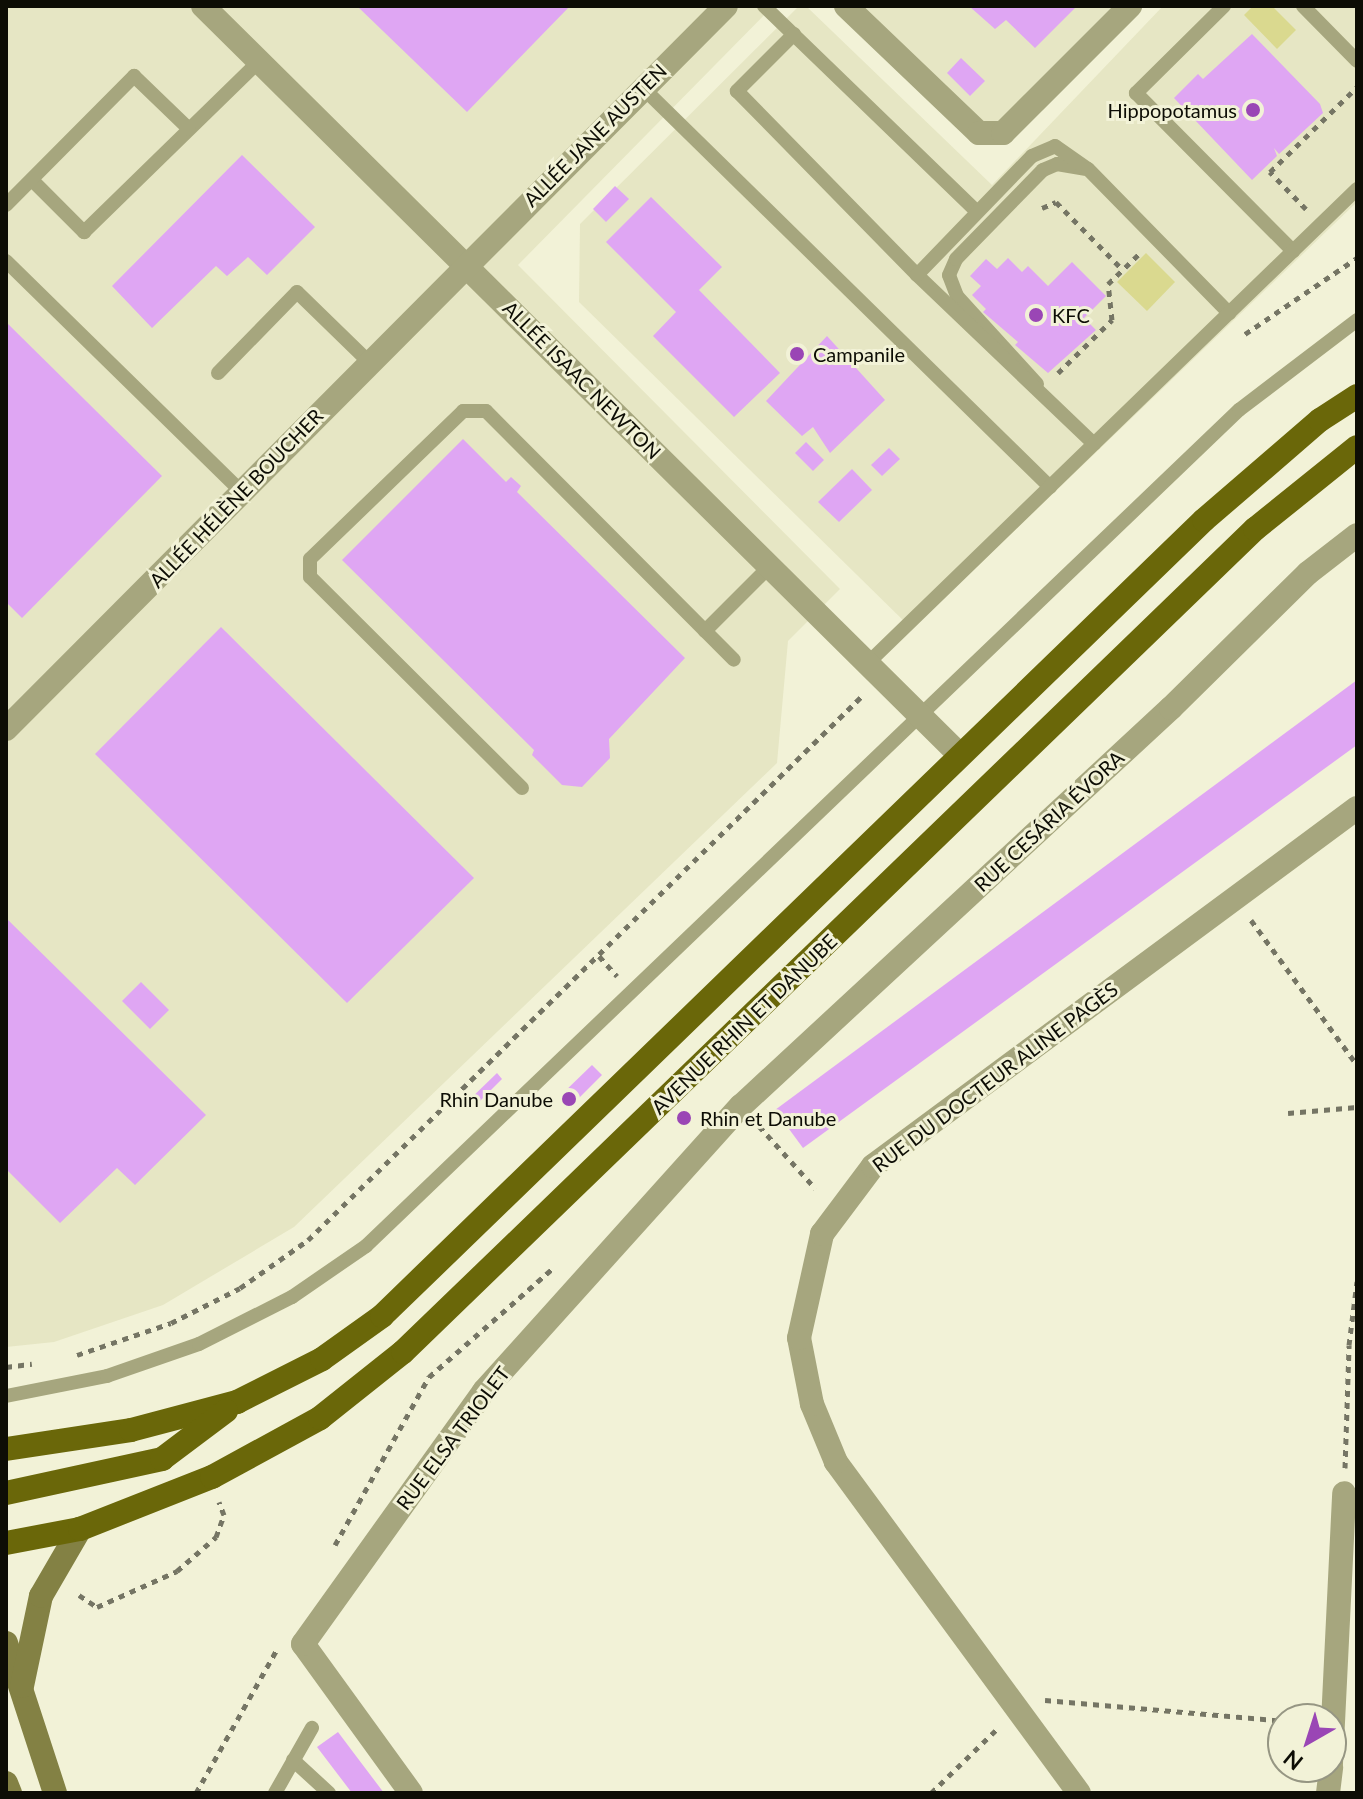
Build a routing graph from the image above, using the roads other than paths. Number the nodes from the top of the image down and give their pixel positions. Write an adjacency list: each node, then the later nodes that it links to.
1 (203, 6): 9 (street, ALLÉE ISAAC NEWTON)
2 (726, 6): 11 (street, ALLÉE JANE AUSTEN)
3 (764, 6): 8 (lane)
4 (846, 6): 5 (street)
5 (1130, 6)
6 (1224, 6): 18 (lane)
7 (1303, 6): 10 (lane)
8 (794, 34): 17 (lane); 21 (lane)
9 (259, 61): 12 (lane); 20 (street, ALLÉE ISAAC NEWTON)
10 (1357, 61)
11 (643, 88): 20 (street, ALLÉE JANE AUSTEN); 30 (lane)
12 (189, 129): 14 (lane); 14 (lane)
13 (1088, 169): 17 (lane); 22 (lane); 26 (lane)
14 (32, 180): 16 (lane)
15 (1357, 189): 18 (lane)
16 (6, 205)
17 (976, 211): 21 (lane)
18 (1293, 251): 22 (lane)
19 (6, 261): 31 (lane)
20 (465, 265): 24 (street, ALLÉE HÉLÈNE BOUCHER); 33 (street, ALLÉE ISAAC NEWTON)
21 (917, 275): 26 (lane)
22 (1229, 313): 28 (lane)
23 (1357, 320): 37 (lane)
24 (369, 362): 25 (lane); 31 (street, ALLÉE HÉLÈNE BOUCHER)
25 (218, 373)
26 (1041, 390): 28 (lane)
27 (1357, 396): 39 (main road, AVENUE RHIN ET DANUBE)
28 (1094, 444): 30 (lane)
29 (1357, 447): 48 (main road, AVENUE RHIN ET DANUBE)
30 (1050, 487): 36 (lane)
31 (242, 492): 38 (street, ALLÉE HÉLÈNE BOUCHER)
32 (1357, 535): 42 (street, RUE CESÁRIA ÉVORA)
33 (770, 566): 34 (lane); 36 (street, ALLÉE ISAAC NEWTON)
34 (705, 631): 35 (lane); 40 (lane)
35 (734, 660)
36 (868, 663): 37 (street, ALLÉE ISAAC NEWTON)
37 (921, 716): 39 (street, ALLÉE ISAAC NEWTON); 43 (lane)
38 (6, 729)
39 (960, 755): 44 (main road, AVENUE RHIN ET DANUBE)
40 (522, 788)
41 (1357, 808): 61 (street, RUE DU DOCTEUR ALINE PAGÈS)
42 (741, 1106): 60 (street, RUE ELSA TRIOLET)
43 (6, 1396)
44 (237, 1402): 45 (main road); 46 (main road)
45 (6, 1449)
46 (6, 1493)
47 (1344, 1493): 52 (street)
48 (80, 1529): 49 (main road, AVENUE RHIN ET DANUBE); 51 (main road)
49 (6, 1543)
50 (6, 1643): 51 (main road)
51 (22, 1686): 57 (main road)
52 (1334, 1703)
53 (312, 1728): 54 (lane)
54 (293, 1760): 58 (lane); 59 (lane)
55 (6, 1783): 56 (main road)
56 (10, 1793)
57 (55, 1793)
58 (275, 1793)
59 (329, 1793)
60 (411, 1793)
61 (1079, 1793)

